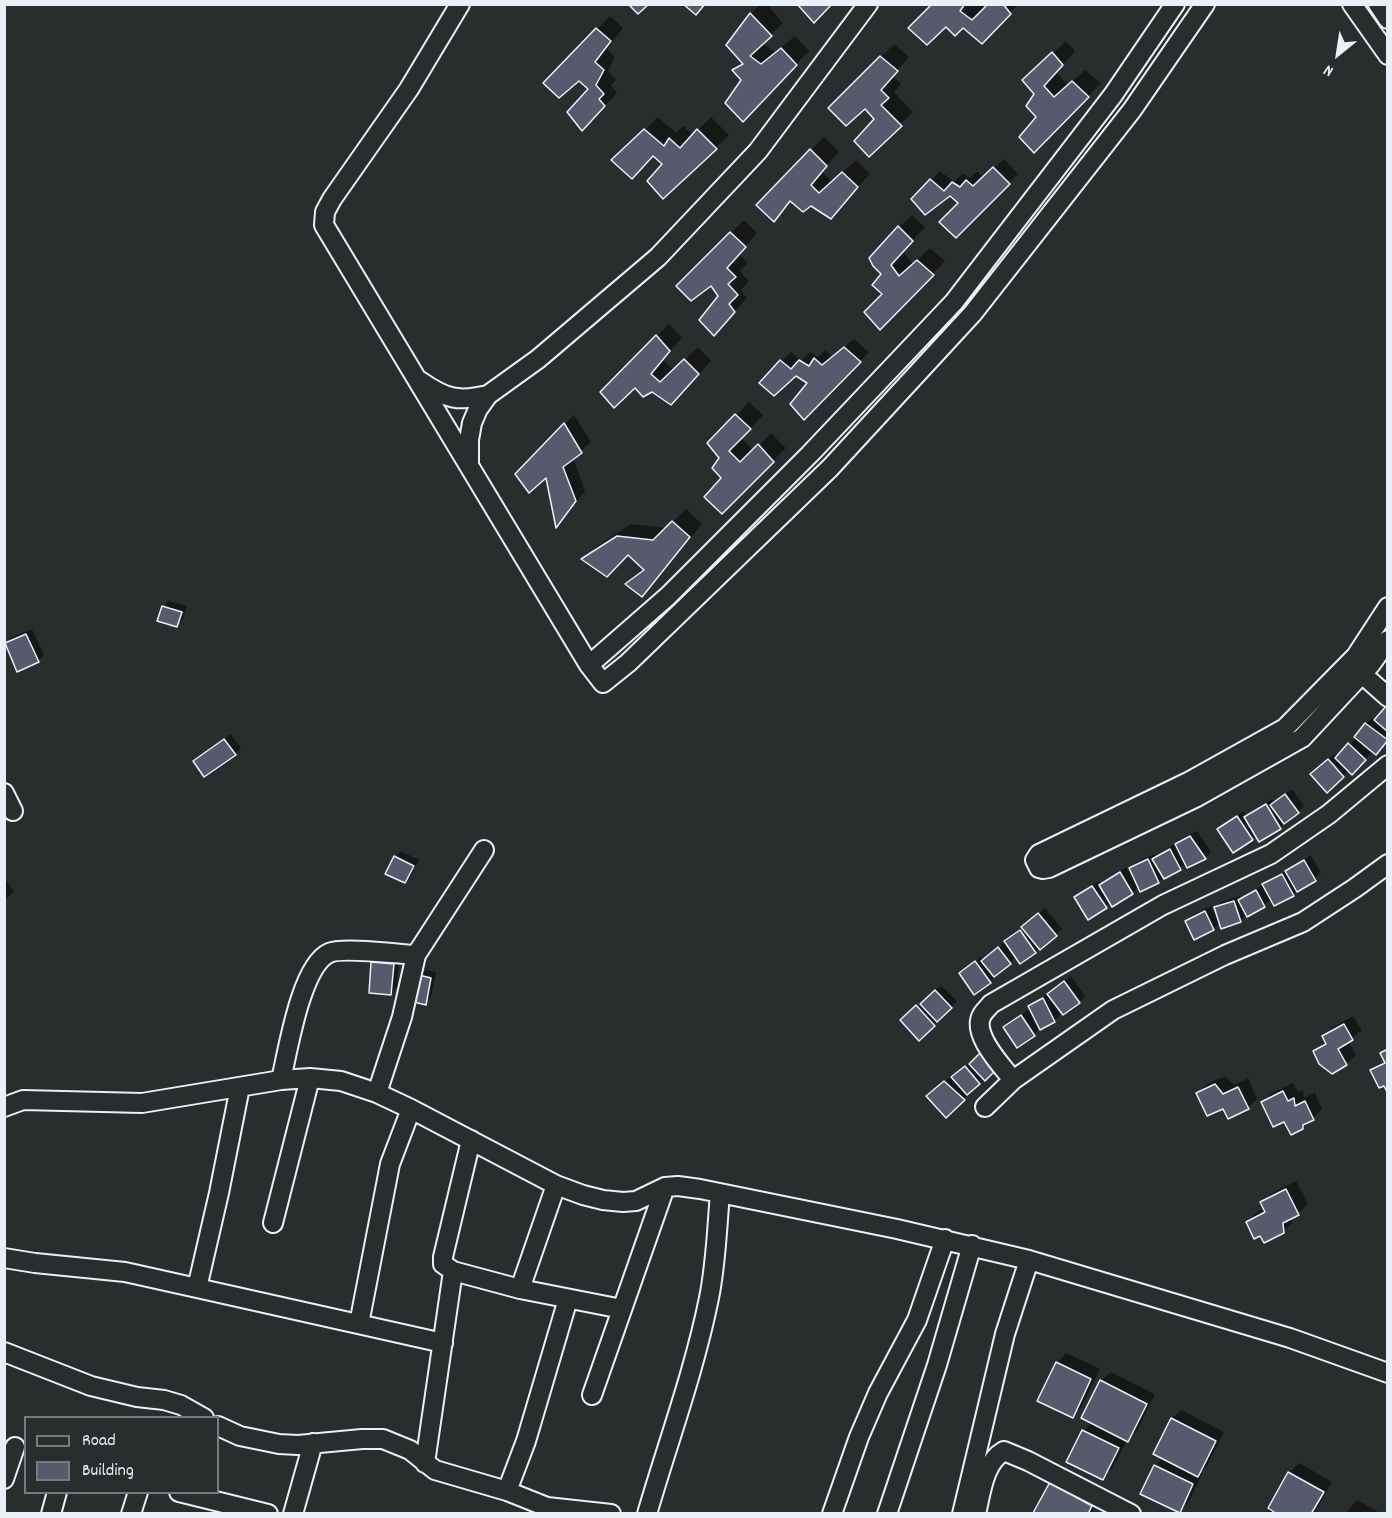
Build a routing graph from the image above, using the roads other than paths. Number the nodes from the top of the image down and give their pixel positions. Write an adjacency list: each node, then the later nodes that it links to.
1 (460, 4): 9 (street)
2 (868, 4): 10 (street)
3 (1175, 4): 14 (street)
4 (1206, 4): 14 (street)
5 (1352, 4): 8 (street)
6 (1378, 4): 7 (street)
7 (1388, 19)
8 (1388, 55)
9 (415, 378): 10 (street); 11 (street)
10 (488, 395): 11 (street)
11 (469, 463): 14 (street)
12 (1388, 608): 15 (street)
13 (1388, 640): 15 (street)
14 (589, 665)
15 (1362, 674): 16 (street)
16 (1388, 697)
17 (1388, 765): 25 (street)
18 (4, 793): 19 (street)
19 (13, 811)
20 (484, 850): 22 (street)
21 (1388, 864): 25 (street)
22 (416, 955): 24 (street); 27 (street)
23 (310, 1078): 24 (street); 27 (street); 35 (street)
24 (281, 1080): 26 (street)
25 (1013, 1080): 29 (street)
26 (240, 1087): 28 (street); 41 (street)
27 (377, 1094): 30 (street)
28 (4, 1107)
29 (986, 1107)
30 (411, 1109): 31 (street); 45 (street)
31 (471, 1140): 32 (street); 40 (street)
32 (556, 1185): 33 (street); 42 (street)
33 (665, 1187): 34 (street); 44 (street)
34 (720, 1193): 36 (street); 66 (street)
35 (273, 1223)
36 (945, 1239): 37 (street); 67 (street)
37 (972, 1245): 39 (street); 68 (street)
38 (4, 1258): 41 (street)
39 (1029, 1260): 48 (street); 69 (street)
40 (453, 1271): 42 (street); 46 (street)
41 (197, 1288): 45 (street)
42 (520, 1289): 43 (street)
43 (568, 1299): 44 (street); 56 (street)
44 (622, 1309): 49 (street)
45 (359, 1324): 46 (street)
46 (443, 1343): 54 (street)
47 (4, 1352): 50 (street)
48 (1388, 1373)
49 (592, 1395)
50 (200, 1416)
51 (219, 1426): 52 (street)
52 (313, 1443): 54 (street); 64 (street)
53 (15, 1448): 55 (street)
54 (425, 1463): 56 (street)
55 (4, 1479)
56 (507, 1491): 65 (street)
57 (56, 1494): 61 (street)
58 (137, 1494): 62 (street)
59 (185, 1494): 60 (street)
60 (231, 1509): 63 (street)
61 (51, 1514)
62 (131, 1514)
63 (268, 1514)
64 (293, 1514)
65 (611, 1514)
66 (647, 1514)
67 (832, 1514)
68 (887, 1514)
69 (963, 1514)
70 (976, 1514): 71 (street)
71 (1131, 1514)

